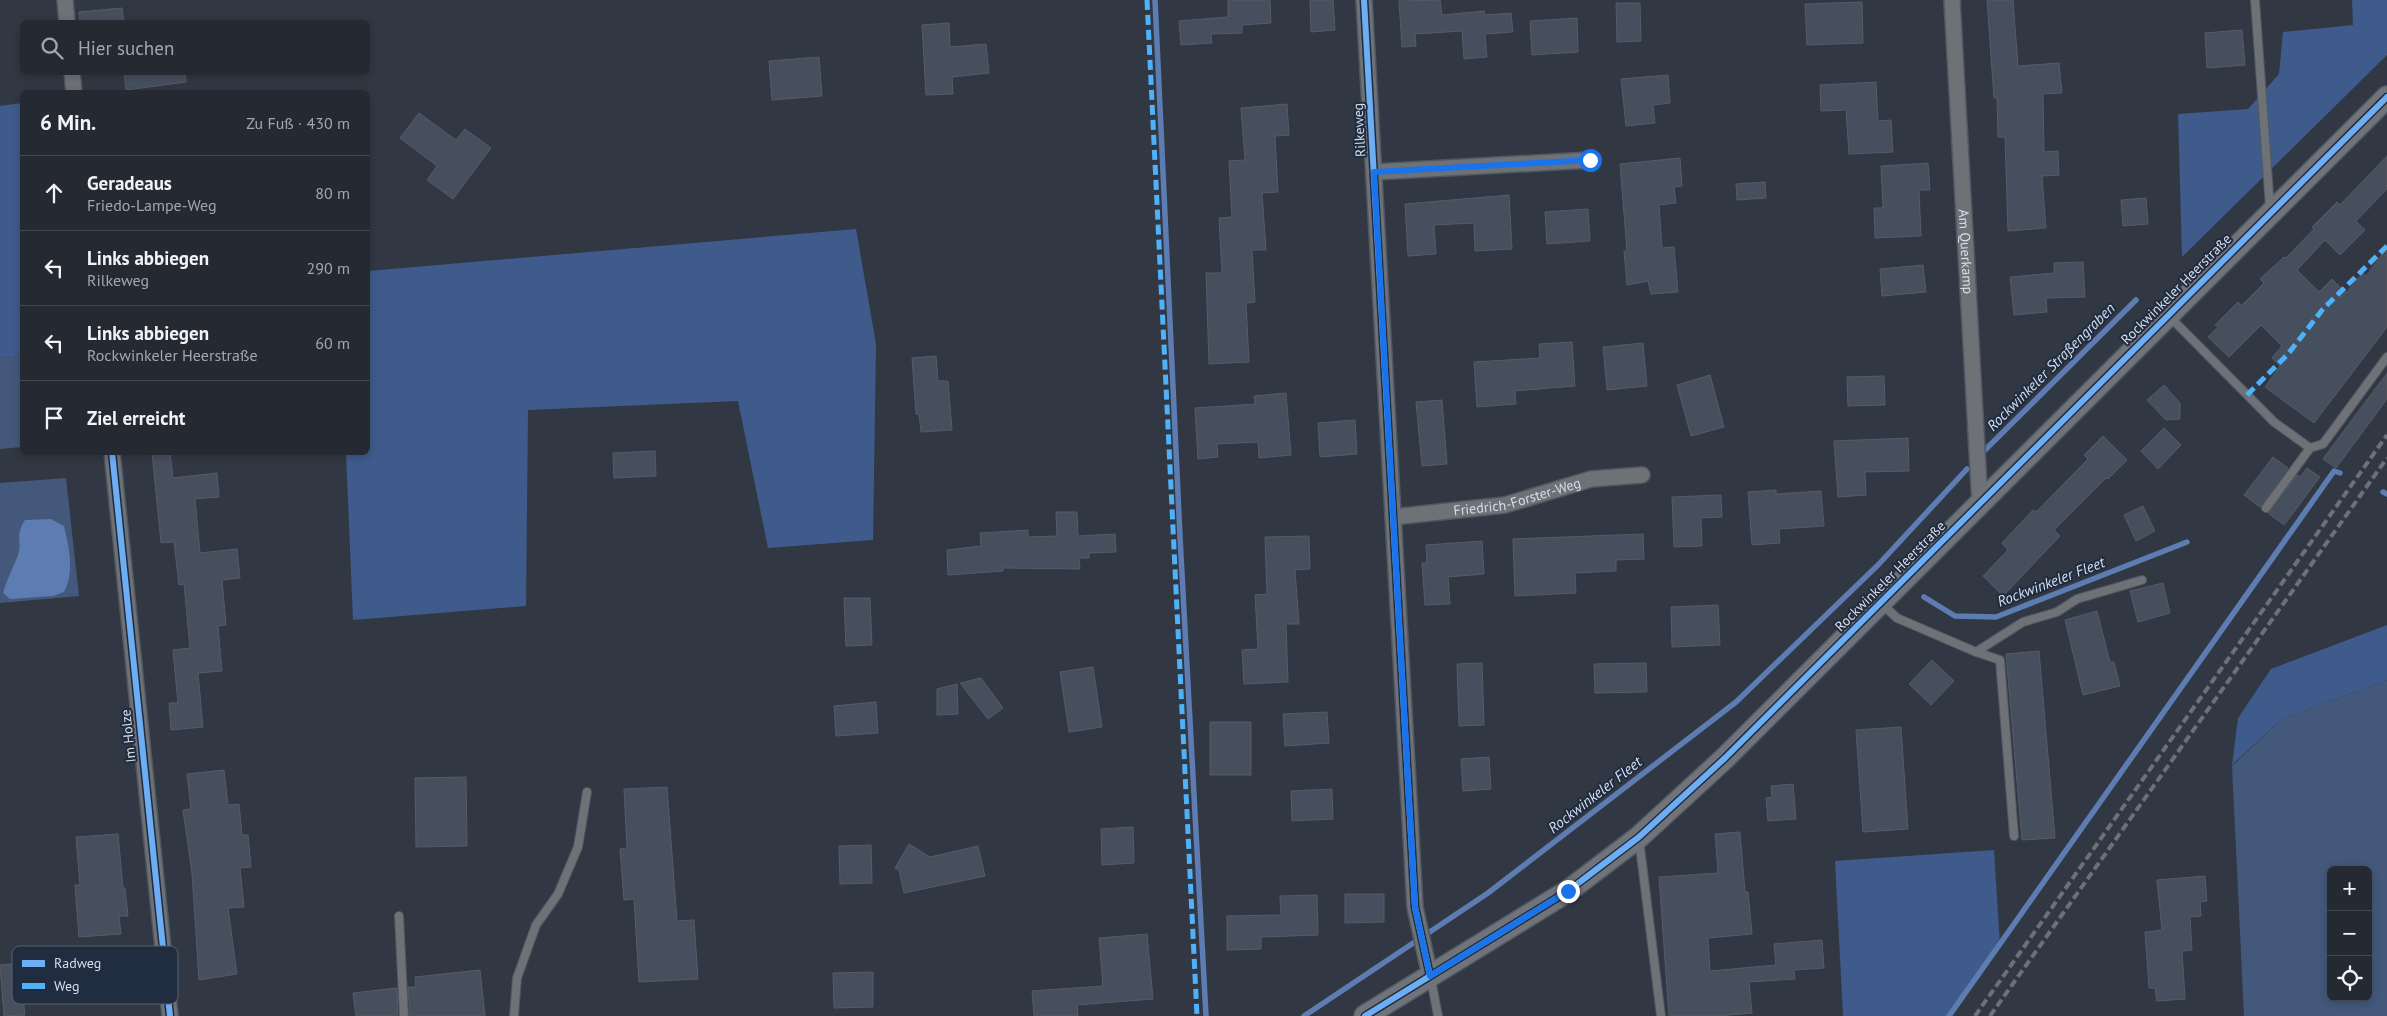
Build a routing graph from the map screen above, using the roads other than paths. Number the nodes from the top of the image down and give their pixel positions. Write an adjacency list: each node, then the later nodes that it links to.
1 (65, 0): 5 (street)
2 (1364, 0): 10 (street, Rilkeweg)
3 (1952, 0): 17 (street, Am Querkamp)
4 (2255, 0): 11 (lane)
5 (67, 20)
6 (72, 75): 7 (street)
7 (74, 90)
8 (2387, 97): 11 (main road, Rockwinkeler Heerstraße)
9 (1590, 160): 10 (street)
10 (1374, 172): 19 (street, Rilkeweg)
11 (2271, 212): 12 (main road, Rockwinkeler Heerstraße)
12 (2168, 315): 14 (lane); 17 (main road, Rockwinkeler Heerstraße)
13 (2387, 357): 14 (lane)
14 (2310, 448): 18 (lane)
15 (112, 455): 27 (street, Im Holze)
16 (1642, 475): 19 (street, Friedrich-Forster-Weg)
17 (1980, 504): 21 (main road, Rockwinkeler Heerstraße)
18 (2266, 508)
19 (1393, 517): 28 (street, Rilkeweg)
20 (2142, 580): 22 (lane)
21 (1881, 603): 22 (lane); 25 (main road, Rockwinkeler Heerstraße)
22 (1976, 652): 24 (lane)
23 (587, 792): 30 (lane)
24 (2014, 836)
25 (1639, 837): 28 (main road, Rockwinkeler Heerstraße); 33 (lane)
26 (399, 916): 29 (lane)
27 (163, 946)
28 (1430, 976): 31 (main road, Rockwinkeler Heerstraße); 32 (lane)
29 (404, 1016)
30 (514, 1016)
31 (1365, 1016)
32 (1438, 1016)
33 (1661, 1016)

